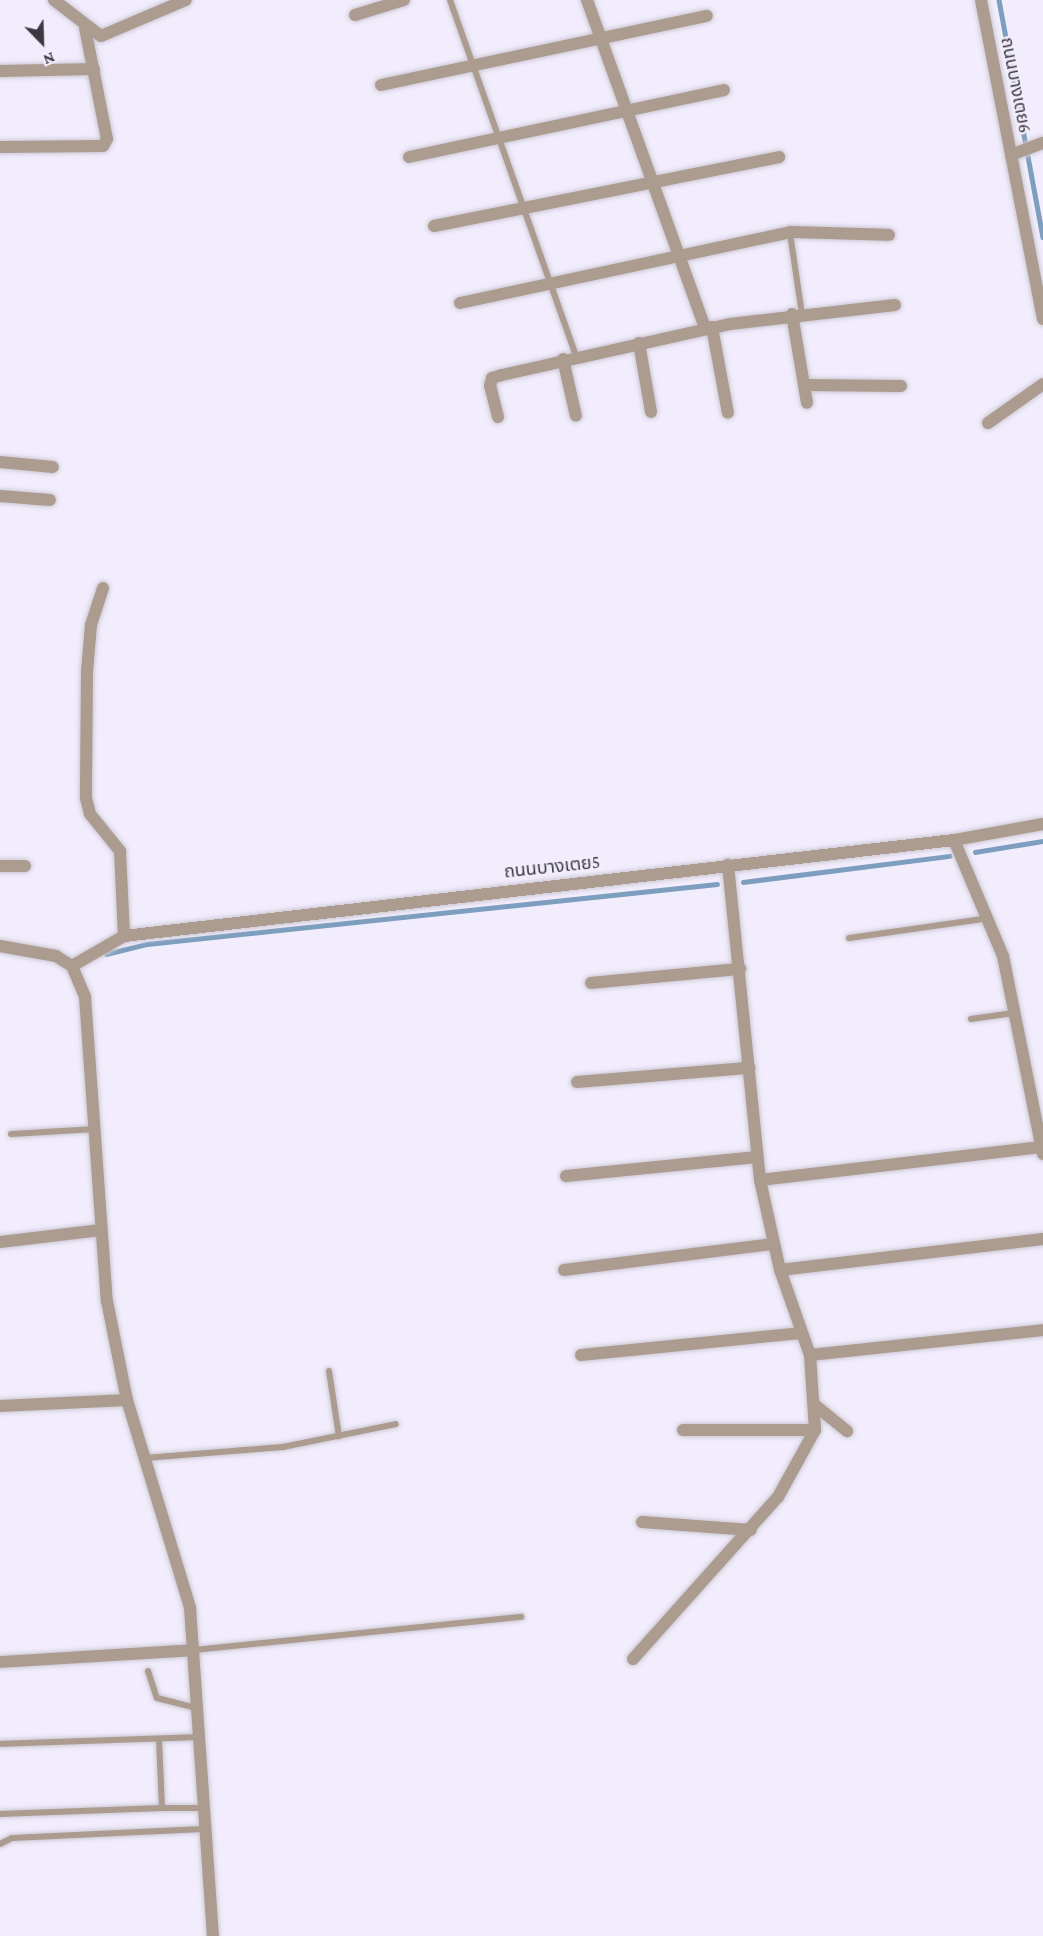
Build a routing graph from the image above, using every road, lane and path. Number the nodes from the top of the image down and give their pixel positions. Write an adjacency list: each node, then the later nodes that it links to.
1 (54, 0): 9 (street)
2 (186, 0): 9 (street)
3 (404, 0): 7 (street)
4 (450, 0): 11 (lane)
5 (587, 0): 10 (street)
6 (981, 0): 20 (street, ถนนบางเตย6)
7 (355, 15)
8 (707, 16): 10 (street)
9 (85, 28): 12 (street)
10 (600, 37): 11 (street); 16 (street)
11 (471, 66): 14 (street); 17 (lane)
12 (94, 69): 13 (street); 19 (street)
13 (0, 70)
14 (381, 85)
15 (724, 90): 16 (street)
16 (627, 114): 17 (street); 23 (street)
17 (496, 139): 21 (street); 24 (lane)
18 (1040, 144): 20 (street)
19 (0, 147)
20 (1014, 154): 33 (street, ถนนบางเตย6)
21 (409, 157)
22 (779, 157): 23 (street)
23 (651, 180): 24 (street); 28 (street)
24 (524, 207): 25 (street); 29 (lane)
25 (434, 226)
26 (790, 232): 27 (street); 28 (street); 32 (lane)
27 (889, 235)
28 (678, 255): 29 (street); 34 (street)
29 (554, 283): 30 (street); 36 (lane)
30 (460, 303)
31 (895, 304): 32 (street)
32 (797, 314): 34 (street); 39 (street)
33 (1043, 319)
34 (708, 328): 35 (street); 43 (street)
35 (639, 343): 36 (street); 42 (street)
36 (576, 355): 37 (street)
37 (563, 359): 44 (street); 45 (street)
38 (1043, 384): 46 (street)
39 (804, 385): 40 (street); 41 (street)
40 (901, 386)
41 (807, 403)
42 (651, 412)
43 (728, 413)
44 (576, 416)
45 (498, 417)
46 (988, 423)
47 (0, 462): 48 (street)
48 (53, 467)
49 (0, 496): 50 (street)
50 (50, 500)
51 (103, 588): 58 (street)
52 (1043, 824): 53 (street, ถนนบางเตย5)
53 (954, 840): 54 (street, ถนนบางเตย5); 57 (street)
54 (728, 865): 58 (street, ถนนบางเตย5); 62 (street)
55 (0, 866): 56 (street)
56 (25, 866)
57 (989, 918): 59 (lane); 64 (street)
58 (124, 936): 61 (street, ถนนบางเตย5)
59 (849, 938)
60 (0, 946): 61 (street)
61 (72, 966): 68 (street)
62 (740, 969): 63 (street); 66 (street)
63 (591, 983)
64 (1015, 1013): 65 (lane); 70 (street)
65 (971, 1019)
66 (749, 1068): 67 (street); 71 (street)
67 (577, 1082)
68 (96, 1129): 69 (lane); 74 (street)
69 (11, 1134)
70 (1042, 1151): 73 (street)
71 (758, 1156): 72 (street); 73 (street)
72 (566, 1176)
73 (760, 1180): 77 (street)
74 (101, 1230): 76 (street); 85 (street)
75 (1043, 1239): 79 (street)
76 (0, 1242)
77 (774, 1245): 78 (street); 79 (street)
78 (564, 1270)
79 (780, 1270): 81 (street)
80 (1043, 1330): 82 (street)
81 (800, 1333): 82 (street); 83 (street)
82 (810, 1355): 87 (street)
83 (581, 1356)
84 (329, 1371): 92 (lane)
85 (127, 1400): 86 (street); 93 (street)
86 (0, 1406)
87 (816, 1406): 90 (street); 91 (street)
88 (396, 1424): 92 (lane)
89 (683, 1430): 90 (street)
90 (815, 1430): 95 (street)
91 (847, 1431)
92 (339, 1436): 93 (lane)
93 (146, 1458): 97 (street)
94 (642, 1522): 95 (street)
95 (751, 1530): 98 (street)
96 (521, 1617): 97 (lane)
97 (194, 1650): 99 (street); 101 (street)
98 (633, 1659)
99 (0, 1662)
100 (148, 1671): 101 (lane)
101 (196, 1708): 102 (street)
102 (197, 1737): 103 (lane); 106 (street)
103 (159, 1739): 104 (lane); 105 (lane)
104 (0, 1743)
105 (162, 1808): 106 (lane); 107 (lane)
106 (202, 1808): 108 (street)
107 (0, 1814)
108 (203, 1829): 109 (lane); 110 (street)
109 (0, 1844)
110 (213, 1936)

